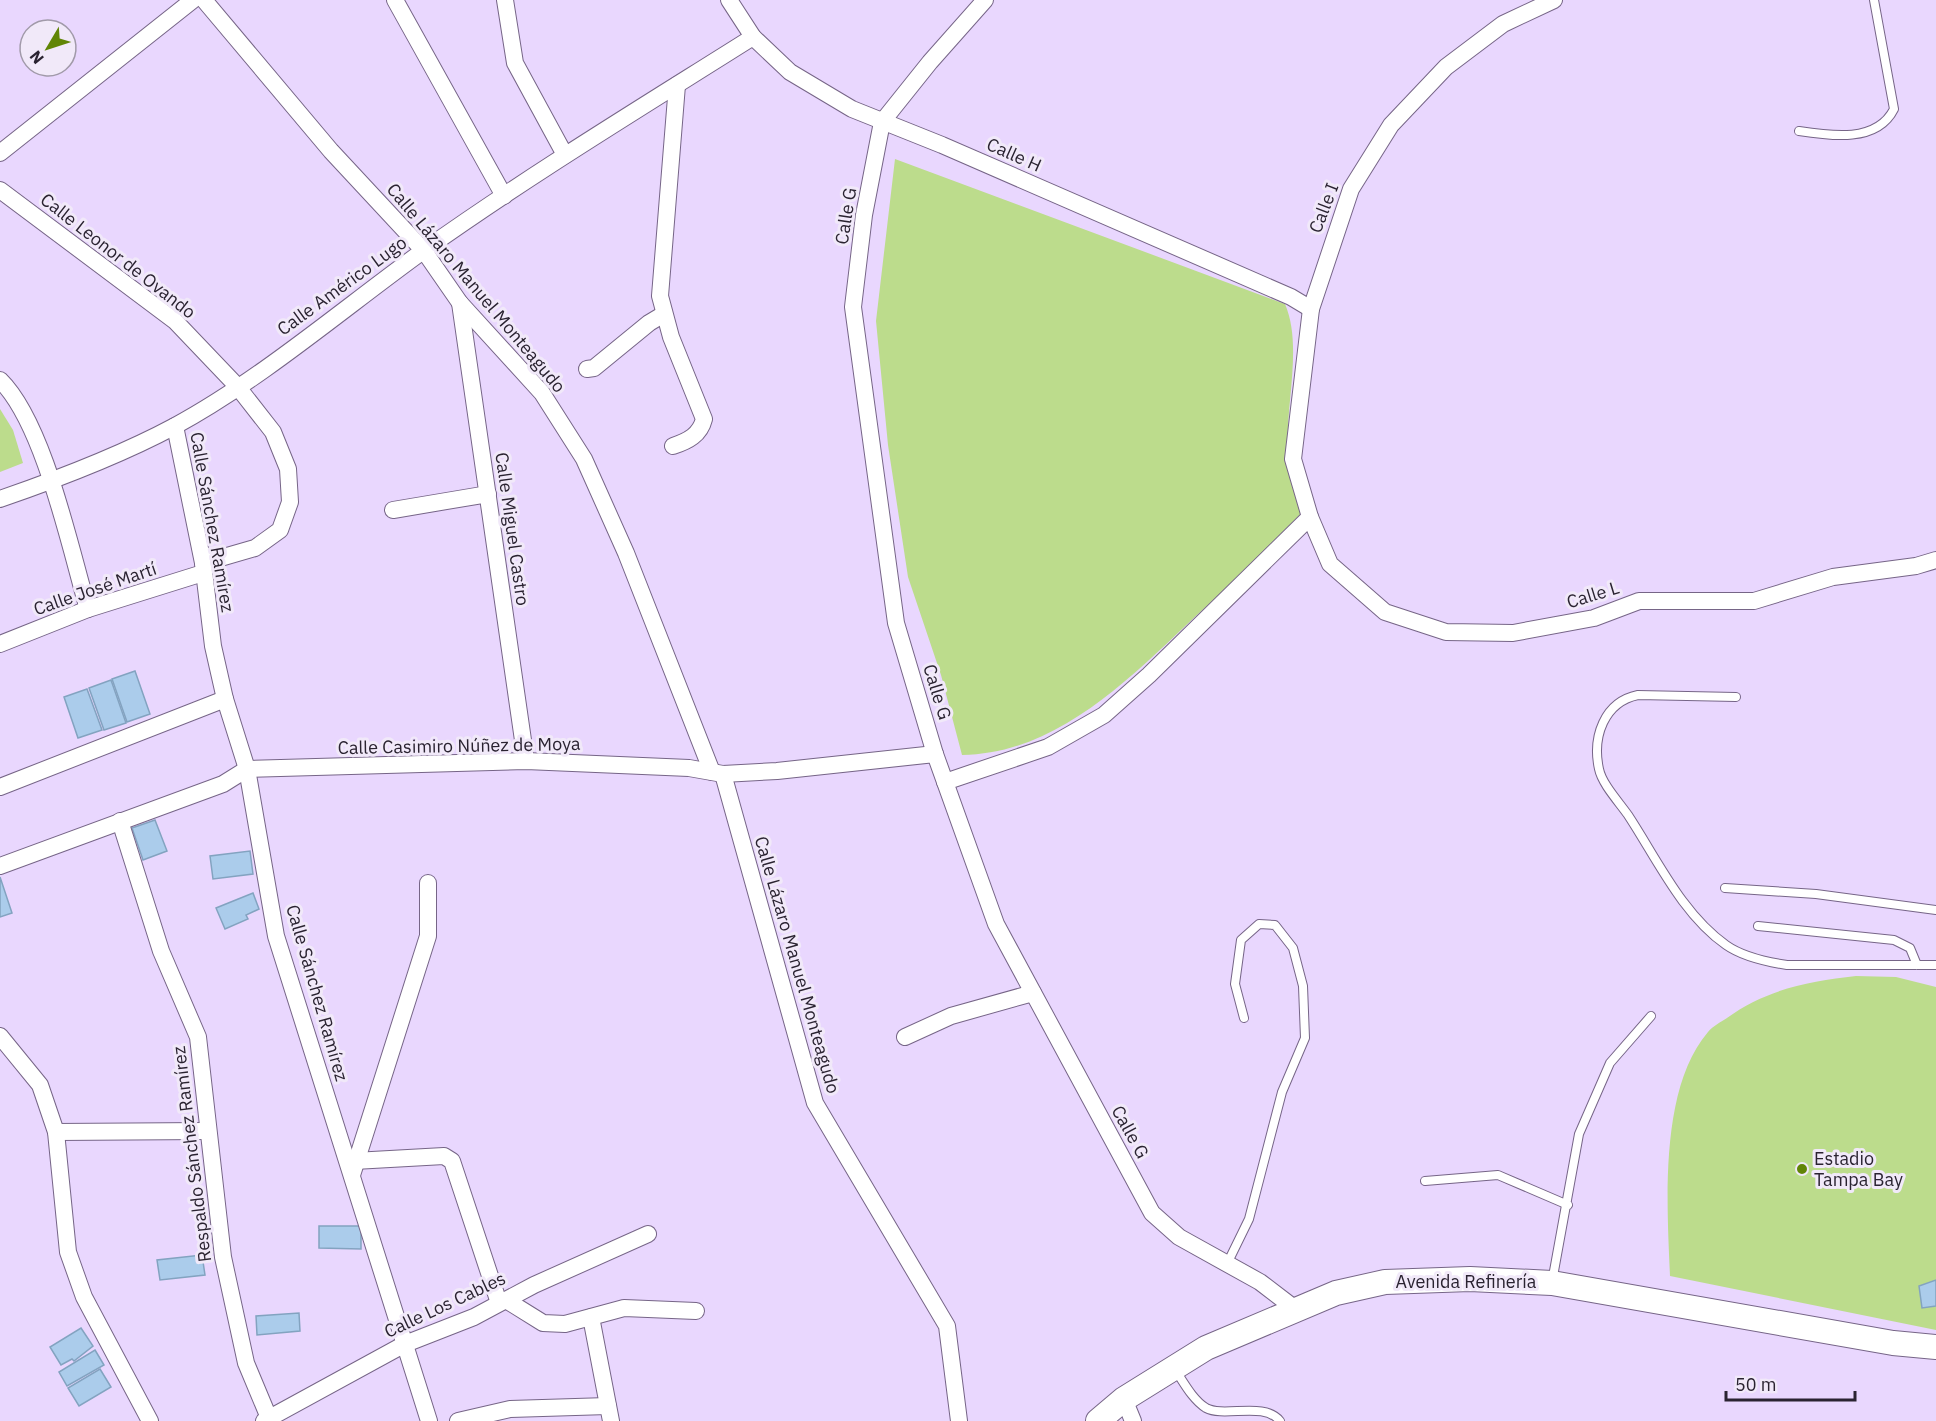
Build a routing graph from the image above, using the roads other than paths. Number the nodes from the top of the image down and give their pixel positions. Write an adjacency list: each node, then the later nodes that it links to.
1 (193, 0): 13 (street)
2 (204, 0): 17 (street, Calle Lázaro Manuel Monteagudo)
3 (395, 0): 16 (street)
4 (505, 0): 14 (street)
5 (729, 0): 9 (street, Calle H)
6 (985, 0): 11 (street, Calle G)
7 (1554, 0): 19 (street, Calle I)
8 (1874, 0): 12 (lane)
9 (753, 37): 10 (street, Calle Américo Lugo); 11 (street, Calle H)
10 (677, 85): 14 (street, Calle Américo Lugo); 20 (street)
11 (882, 123): 19 (street, Calle H); 37 (street, Calle G)
12 (1799, 131)
13 (0, 153)
14 (565, 155): 16 (street, Calle Américo Lugo)
15 (0, 190): 23 (street, Calle Leonor de Ovando)
16 (504, 196): 17 (street, Calle Américo Lugo)
17 (424, 251): 18 (street, Calle Lázaro Manuel Monteagudo); 23 (street, Calle Américo Lugo)
18 (460, 303): 27 (street, Calle Miguel Castro); 40 (street, Calle Lázaro Manuel Monteagudo)
19 (1311, 309): 30 (street, Calle I)
20 (664, 314): 21 (street); 25 (street)
21 (586, 369)
22 (0, 380): 26 (street)
23 (237, 386): 24 (street, Calle Américo Lugo); 32 (street, Calle Leonor de Ovando)
24 (175, 426): 26 (street, Calle Américo Lugo); 32 (street, Calle Sánchez Ramírez)
25 (673, 446)
26 (50, 482): 28 (street, Calle Américo Lugo); 33 (street)
27 (488, 494): 29 (street); 38 (street, Calle Miguel Castro)
28 (0, 500)
29 (393, 510)
30 (1310, 517): 31 (street, Calle L); 41 (street)
31 (1936, 560)
32 (203, 568): 33 (street, Calle José Martí); 36 (street, Calle Sánchez Ramírez)
33 (88, 609): 34 (street, Calle José Martí)
34 (0, 644)
35 (1736, 697): 49 (lane)
36 (225, 699): 39 (street, Calle Sánchez Ramírez); 42 (street)
37 (935, 754): 40 (street, Calle Casimiro Núñez de Moya); 41 (street, Calle G)
38 (526, 761): 39 (street, Calle Casimiro Núñez de Moya); 40 (street, Calle Casimiro Núñez de Moya)
39 (247, 769): 43 (street, Calle Casimiro Núñez de Moya); 58 (street, Calle Sánchez Ramírez)
40 (718, 773): 77 (street, Calle Lázaro Manuel Monteagudo)
41 (945, 782): 51 (street, Calle G)
42 (0, 787)
43 (120, 821): 44 (street, Calle Casimiro Núñez de Moya); 56 (street, Respaldo Sánchez Ramírez)
44 (0, 866)
45 (428, 883): 58 (street)
46 (1725, 888): 47 (lane)
47 (1936, 910)
48 (1758, 926): 49 (lane)
49 (1917, 965): 50 (lane)
50 (1936, 965)
51 (1033, 993): 55 (street); 62 (street, Calle G)
52 (1651, 1016): 60 (lane)
53 (1244, 1018): 62 (lane)
54 (0, 1036): 57 (street)
55 (905, 1037)
56 (207, 1131): 57 (street); 73 (street, Respaldo Sánchez Ramírez)
57 (56, 1132): 74 (street)
58 (353, 1169): 64 (street); 68 (street, Calle Sánchez Ramírez)
59 (1425, 1181): 60 (lane)
60 (1568, 1205): 63 (lane)
61 (648, 1234): 64 (street, Calle Los Cables)
62 (1227, 1264): 66 (street, Calle G)
63 (1552, 1283): 66 (main road, Avenida Refinería); 69 (main road, Avenida Refinería)
64 (502, 1302): 67 (street); 68 (street, Calle Los Cables)
65 (696, 1311): 67 (street)
66 (1298, 1311): 70 (main road, Avenida Refinería)
67 (591, 1317): 72 (street)
68 (405, 1344): 73 (street, Calle Los Cables); 75 (street, Calle Sánchez Ramírez)
69 (1936, 1347)
70 (1174, 1368): 71 (main road, Avenida Refinería); 79 (lane)
71 (1129, 1410): 78 (main road, Avenida Refinería)
72 (609, 1414): 76 (street)
73 (266, 1420)
74 (150, 1421)
75 (429, 1421)
76 (458, 1421)
77 (959, 1421)
78 (1098, 1421)
79 (1280, 1421)

